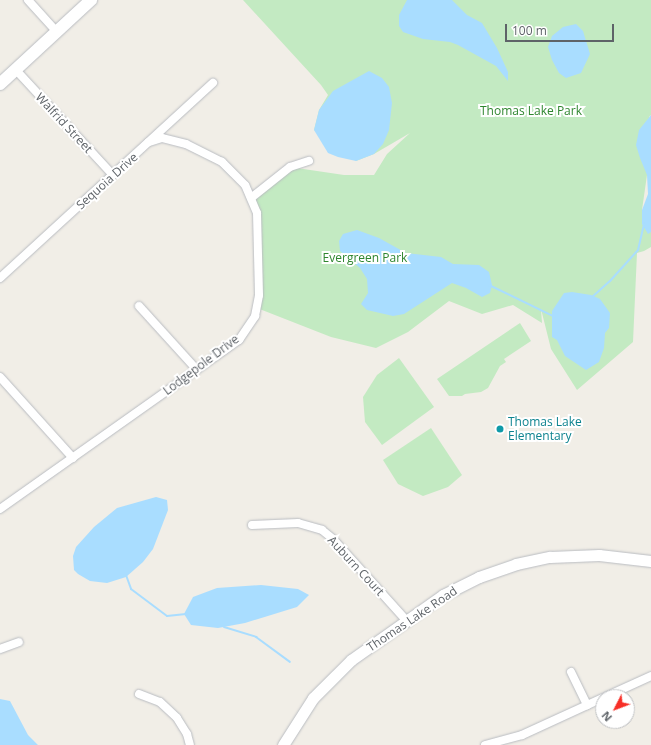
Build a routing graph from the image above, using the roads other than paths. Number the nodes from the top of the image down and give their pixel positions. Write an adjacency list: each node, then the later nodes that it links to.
1 (28, 0): 3 (street)
2 (91, 0): 3 (main road)
3 (56, 31): 4 (main road)
4 (16, 70): 6 (main road); 9 (street, Walfrid Street)
5 (213, 83): 7 (street, Sequoia Drive)
6 (0, 84)
7 (149, 142): 9 (street, Sequoia Drive); 10 (street, Lodgepole Drive)
8 (309, 161): 10 (street)
9 (113, 175): 11 (street, Sequoia Drive)
10 (251, 198): 13 (street, Lodgepole Drive)
11 (0, 278)
12 (139, 306): 13 (street)
13 (197, 370): 15 (street, Lodgepole Drive)
14 (0, 377): 15 (street)
15 (73, 458): 16 (street, Lodgepole Drive)
16 (0, 509)
17 (252, 525): 19 (street, Auburn Court)
18 (651, 561): 19 (street, Thomas Lake Road)
19 (406, 620): 29 (street, Thomas Lake Road)
20 (19, 642): 21 (street)
21 (0, 649)
22 (572, 672): 27 (street)
23 (651, 676): 24 (street)
24 (622, 689)
25 (139, 694): 28 (street)
26 (595, 702): 27 (street)
27 (587, 706): 30 (street)
28 (190, 745)
29 (283, 745)
30 (489, 745)

